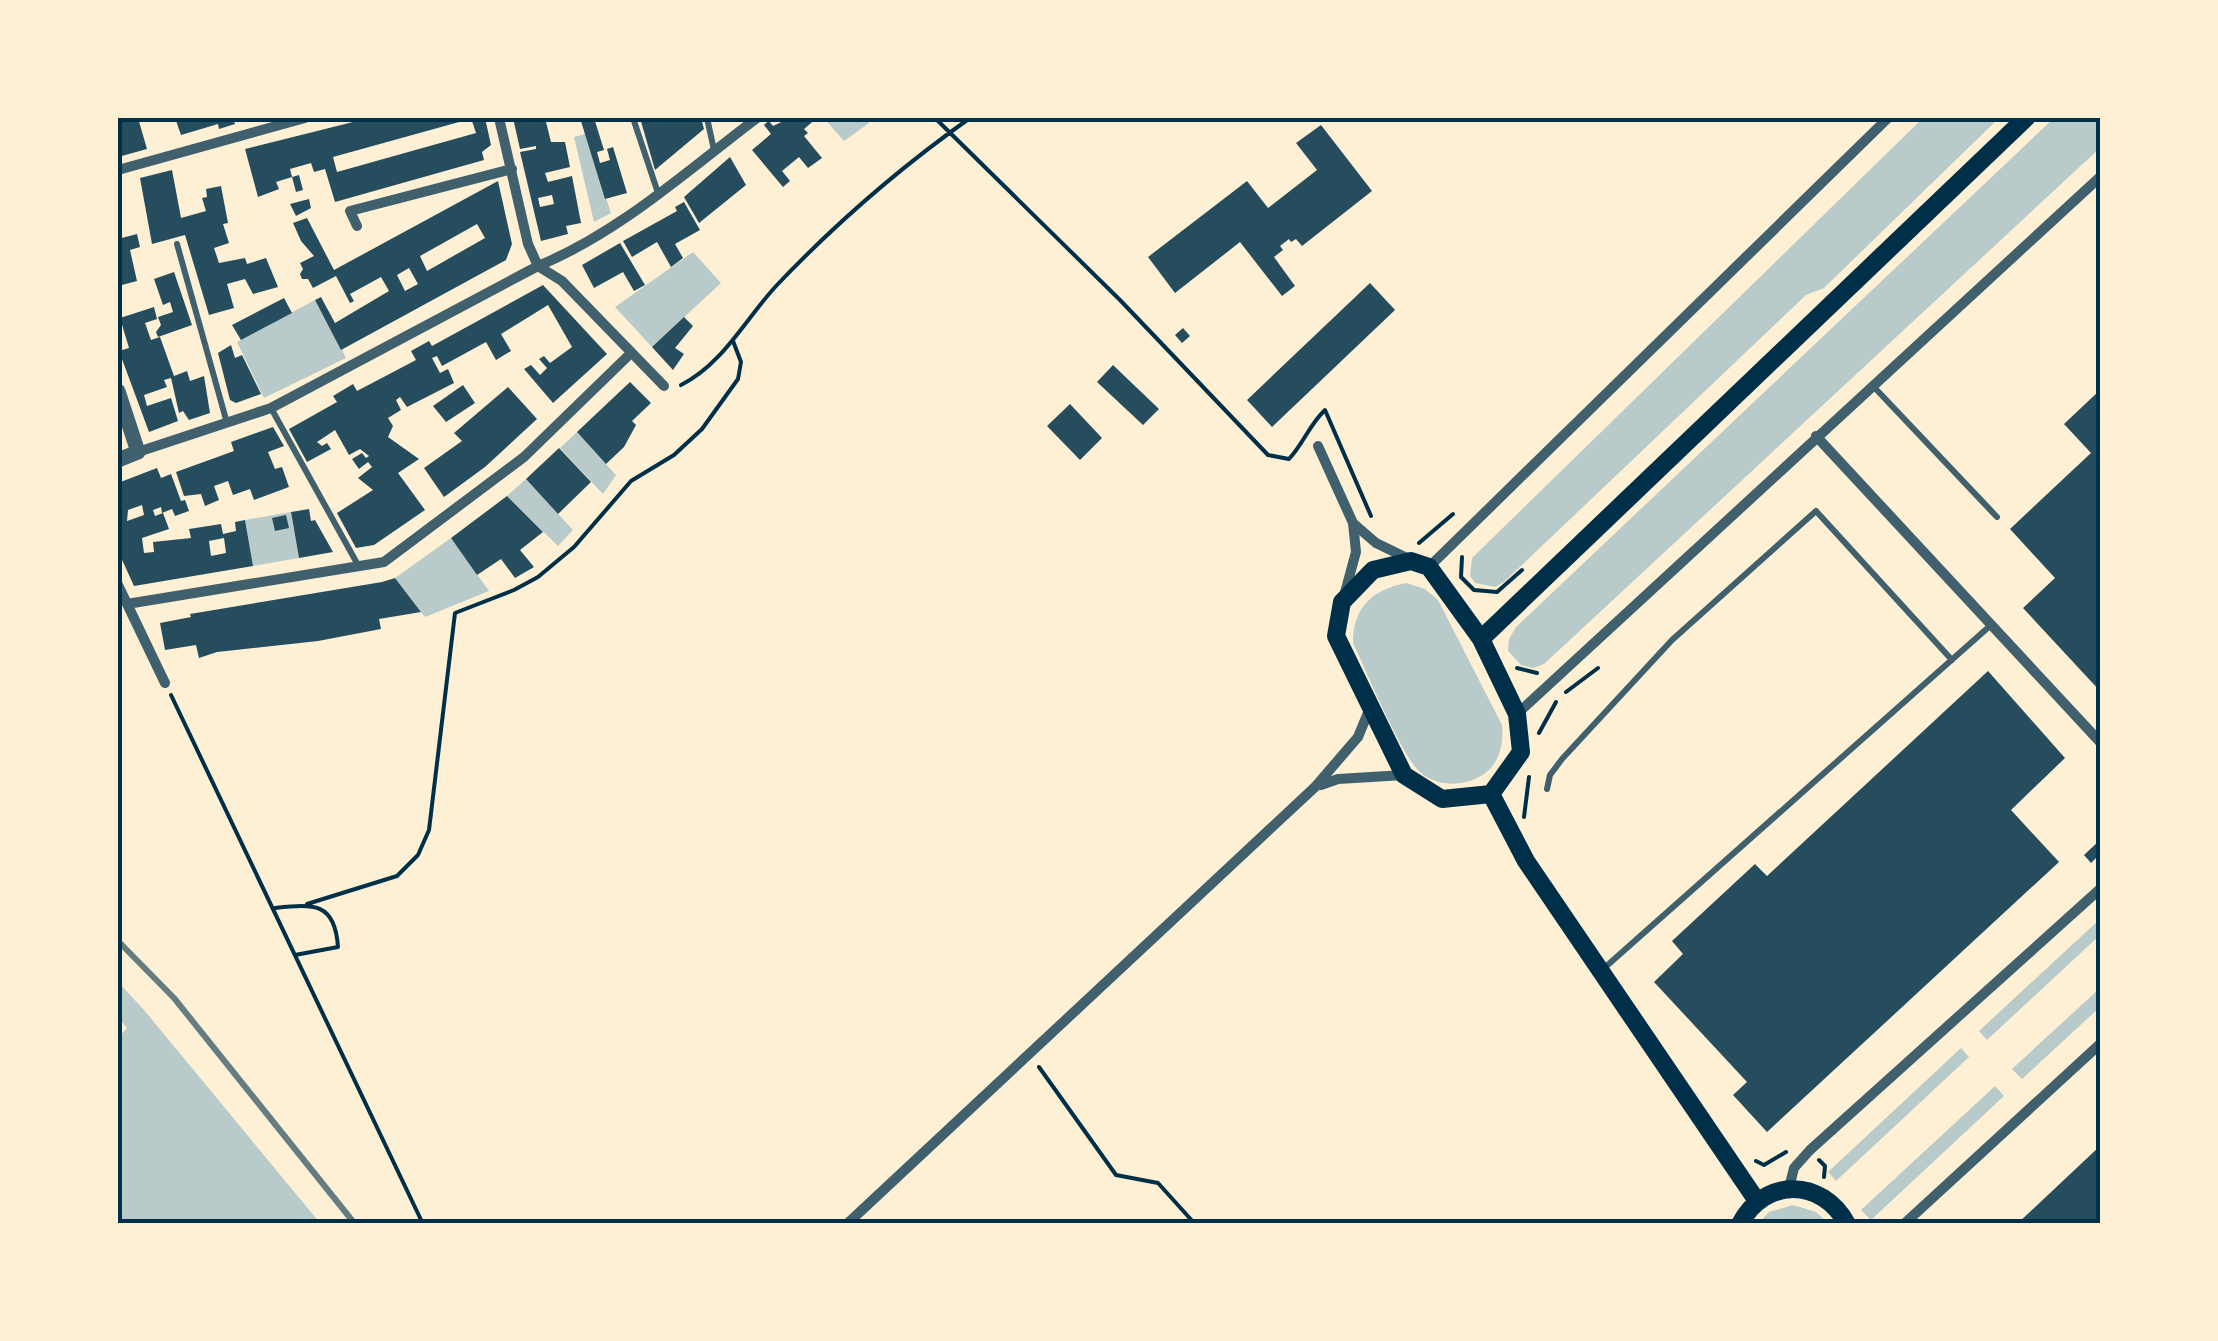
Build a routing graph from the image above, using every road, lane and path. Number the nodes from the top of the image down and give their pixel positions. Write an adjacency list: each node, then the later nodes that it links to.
1 (305, 118): 13 (street)
2 (499, 118): 12 (street)
3 (633, 118): 15 (lane)
4 (707, 118): 11 (lane)
5 (754, 118): 11 (street)
6 (934, 118): 10 (path)
7 (970, 118): 10 (path)
8 (1888, 118): 35 (street)
9 (2026, 118): 42 (main road)
10 (950, 132): 19 (path); 31 (path)
11 (714, 150): 15 (street)
12 (512, 169): 16 (street); 18 (street)
13 (118, 170)
14 (2100, 177): 21 (street)
15 (658, 194): 18 (street)
16 (357, 226)
17 (177, 244): 25 (lane)
18 (538, 266): 20 (street); 24 (street)
19 (733, 341): 22 (path); 55 (path)
20 (631, 353): 22 (street); 37 (street)
21 (1872, 385): 26 (street); 32 (lane)
22 (664, 386)
23 (118, 390): 28 (street)
24 (271, 408): 25 (street); 37 (lane)
25 (228, 424): 28 (street)
26 (1816, 436): 41 (street); 48 (street)
27 (1318, 446): 33 (street)
28 (138, 452): 29 (street)
29 (118, 460)
30 (1454, 514): 35 (path)
31 (1371, 516)
32 (1997, 518)
33 (1353, 523): 35 (street); 39 (street)
34 (1469, 548): 36 (path)
35 (1417, 558): 39 (main road); 42 (main road)
36 (1530, 564)
37 (359, 566): 40 (street)
38 (118, 585): 40 (street)
39 (1342, 602): 47 (main road)
40 (127, 604): 46 (street)
41 (1992, 625): 43 (lane); 49 (street)
42 (1481, 638): 48 (main road)
43 (1952, 660): 52 (lane); 58 (lane)
44 (1513, 666): 45 (path)
45 (1550, 669)
46 (165, 683): 56 (path)
47 (1370, 707): 50 (main road); 51 (street)
48 (1517, 714): 53 (main road)
49 (2100, 742)
50 (1404, 776): 51 (street); 53 (main road)
51 (1315, 787): 60 (street)
52 (1548, 789)
53 (1492, 794): 58 (main road)
54 (2100, 889): 61 (street)
55 (307, 904): 56 (path); 57 (path)
56 (273, 909): 57 (path)
57 (296, 954): 63 (path)
58 (1601, 971): 62 (main road)
59 (2100, 1044): 68 (street)
60 (1029, 1054): 64 (street); 65 (path)
61 (1788, 1188): 62 (main road); 67 (main road)
62 (1756, 1201): 66 (main road)
63 (423, 1224)
64 (848, 1224)
65 (1195, 1224)
66 (1740, 1224)
67 (1847, 1224)
68 (1904, 1224)

